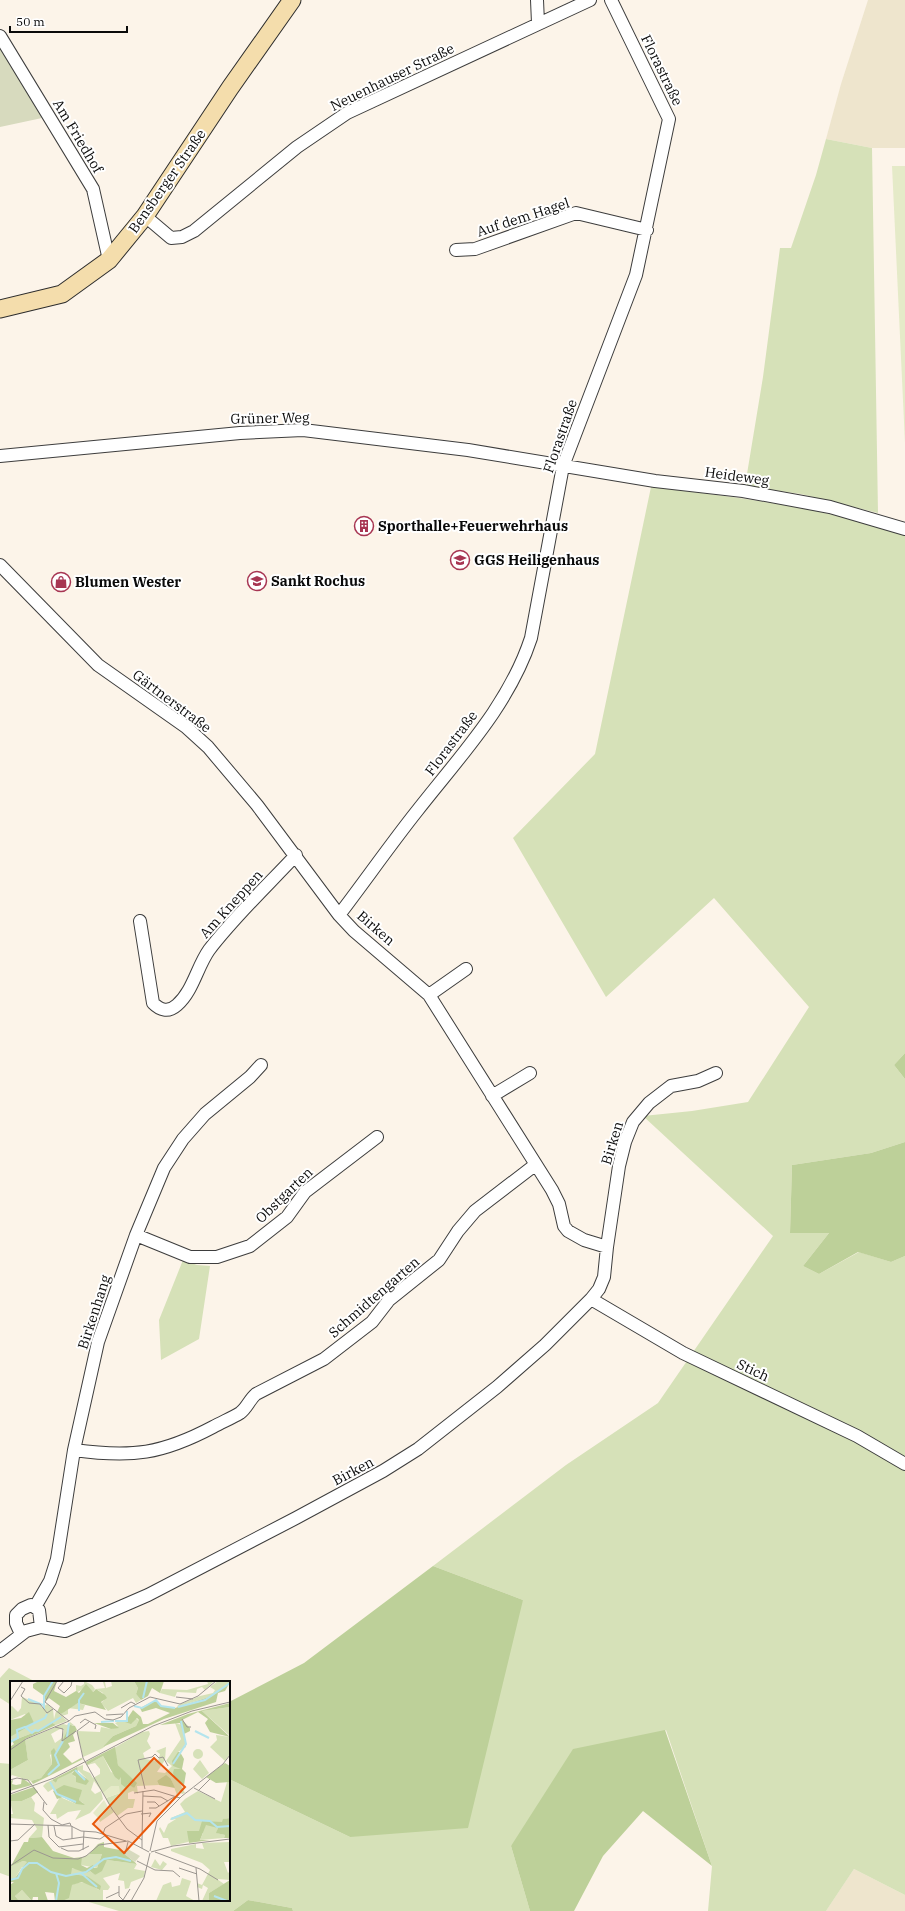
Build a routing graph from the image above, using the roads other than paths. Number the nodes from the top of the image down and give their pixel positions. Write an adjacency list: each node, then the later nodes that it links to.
1 (292, 0): 7 (main road, Bensberger Straße)
2 (537, 0): 5 (street)
3 (590, 0): 5 (street, Neuenhauser Straße)
4 (611, 0): 8 (street, Florastraße)
5 (538, 23): 7 (street, Neuenhauser Straße)
6 (0, 36): 10 (street, Am Friedhof)
7 (145, 216): 10 (main road, Bensberger Straße)
8 (647, 230): 9 (street, Auf dem Hagel); 13 (street, Florastraße)
9 (456, 250)
10 (109, 260): 11 (main road, Bensberger Straße)
11 (0, 308)
12 (0, 456): 13 (street, Grüner Weg)
13 (563, 466): 14 (street, Heideweg); 17 (street, Florastraße)
14 (905, 529)
15 (0, 565): 16 (street, Gärtnerstraße)
16 (296, 855): 17 (street, Gärtnerstraße); 18 (street, Am Kneppen)
17 (339, 915): 20 (street, Birken)
18 (140, 921)
19 (466, 970): 20 (street)
20 (430, 995): 24 (street, Birken)
21 (261, 1065): 27 (street, Birkenhang)
22 (530, 1073): 24 (street)
23 (716, 1073): 28 (street, Birken)
24 (492, 1096): 26 (street, Birken)
25 (377, 1137): 27 (street, Obstgarten)
26 (535, 1165): 28 (street, Birken); 30 (street, Schmidtengarten)
27 (136, 1235): 30 (street, Birkenhang)
28 (607, 1247): 29 (street, Birken)
29 (591, 1299): 31 (street, Stich); 33 (street, Birken)
30 (74, 1450): 32 (street, Birkenhang)
31 (905, 1464)
32 (36, 1607): 33 (street); 34 (street)
33 (42, 1627): 34 (street, Birken)
34 (21, 1634): 35 (street, Birken)
35 (0, 1651)

